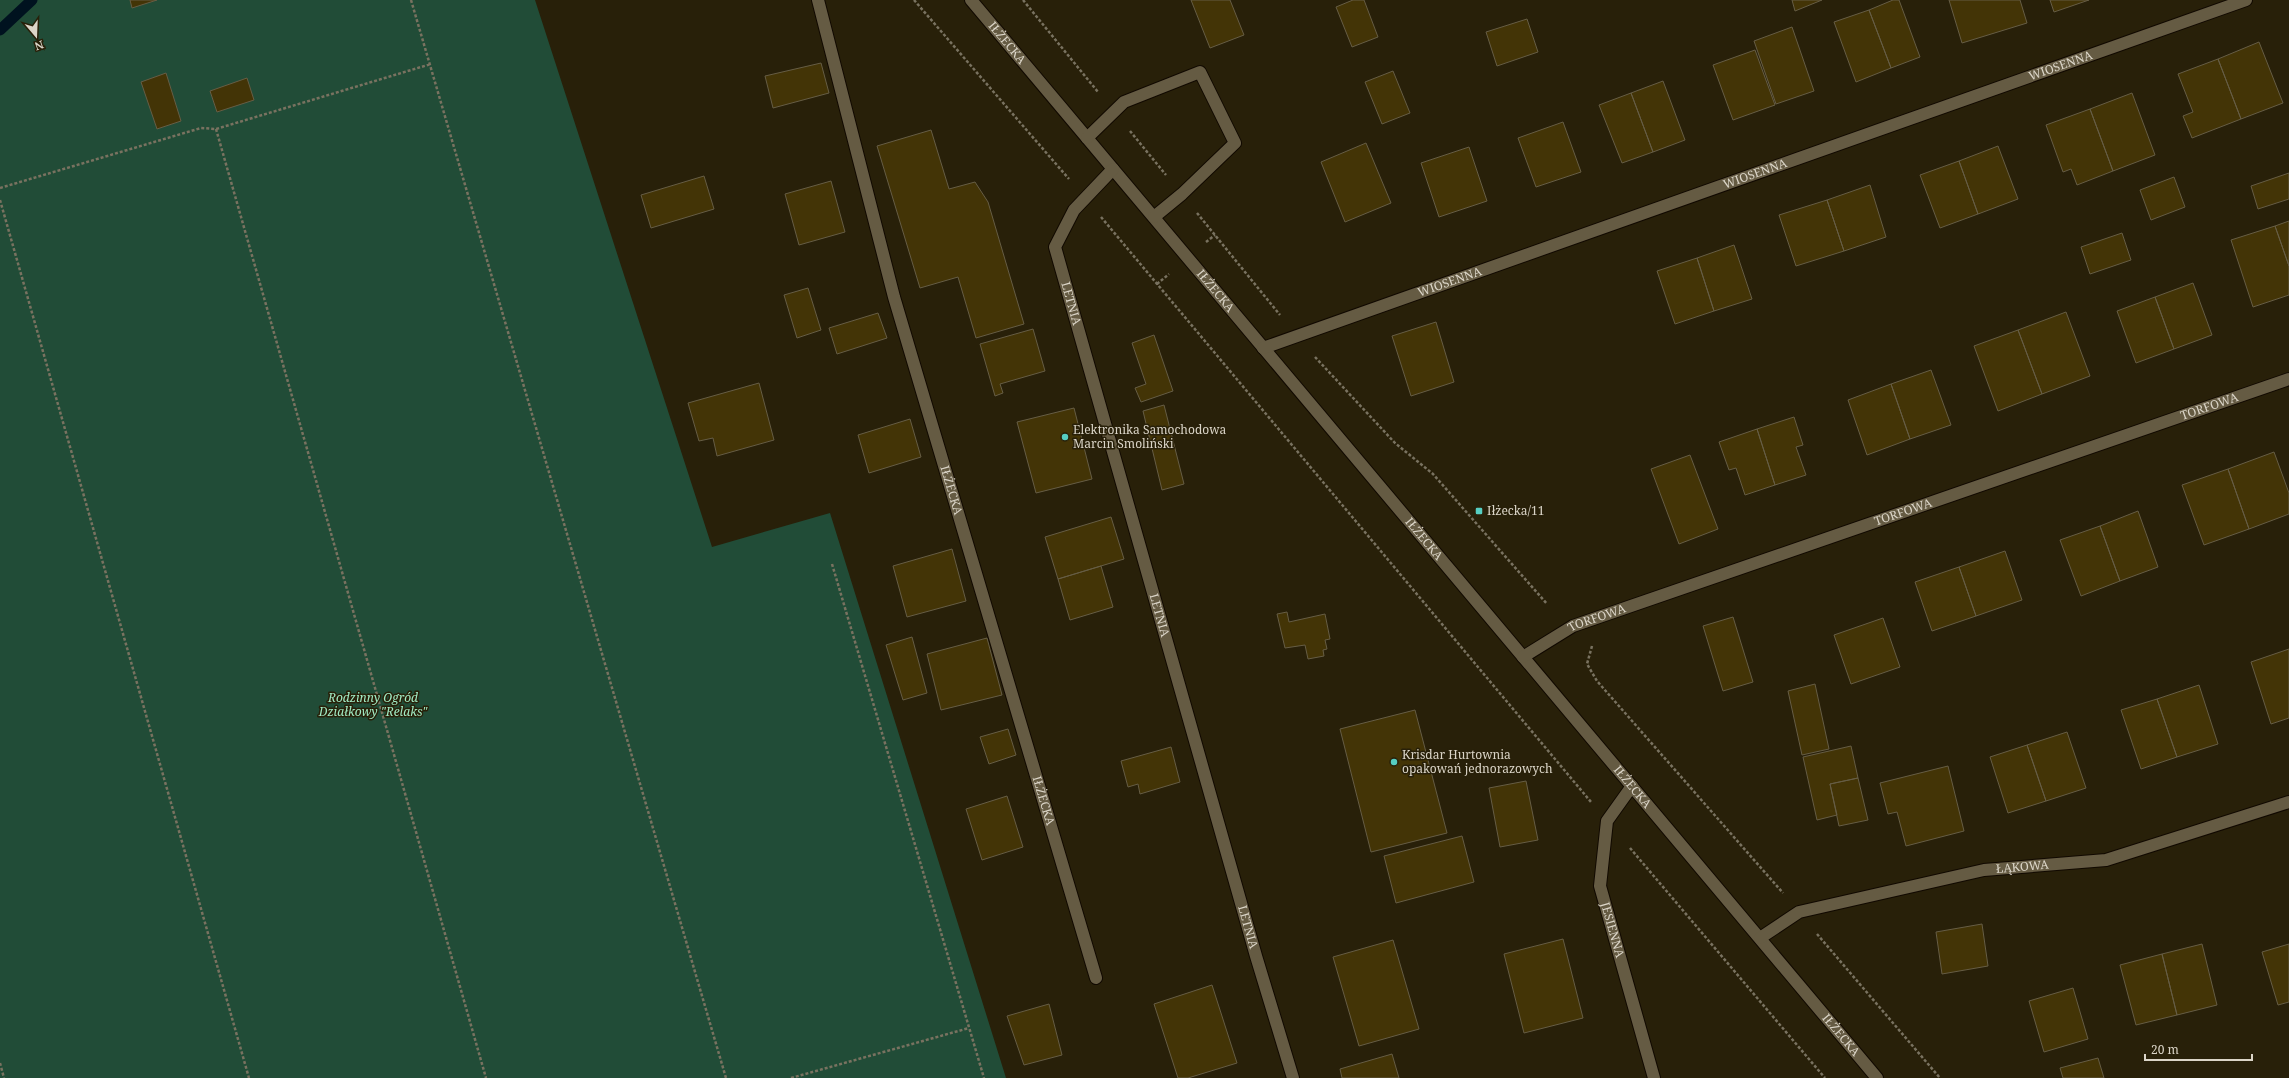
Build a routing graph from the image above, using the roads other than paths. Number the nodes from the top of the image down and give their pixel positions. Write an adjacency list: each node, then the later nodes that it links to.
1 (818, 0): 13 (street, IŁŻECKA)
2 (971, 0): 4 (street, IŁŻECKA)
3 (2246, 0): 7 (street, WIOSENNA)
4 (1087, 138): 5 (street, IŁŻECKA); 6 (street)
5 (1113, 169): 6 (street, IŁŻECKA); 14 (street, LETNIA)
6 (1154, 217): 7 (street, IŁŻECKA)
7 (1263, 348): 9 (street, IŁŻECKA)
8 (2289, 379): 9 (street, TORFOWA)
9 (1523, 657): 10 (street, IŁŻECKA)
10 (1632, 786): 12 (street, IŁŻECKA); 15 (street, JESIENNA)
11 (2289, 802): 12 (street, ŁĄKOWA)
12 (1760, 938): 16 (street, IŁŻECKA)
13 (1096, 978)
14 (1293, 1078)
15 (1654, 1078)
16 (1877, 1078)

